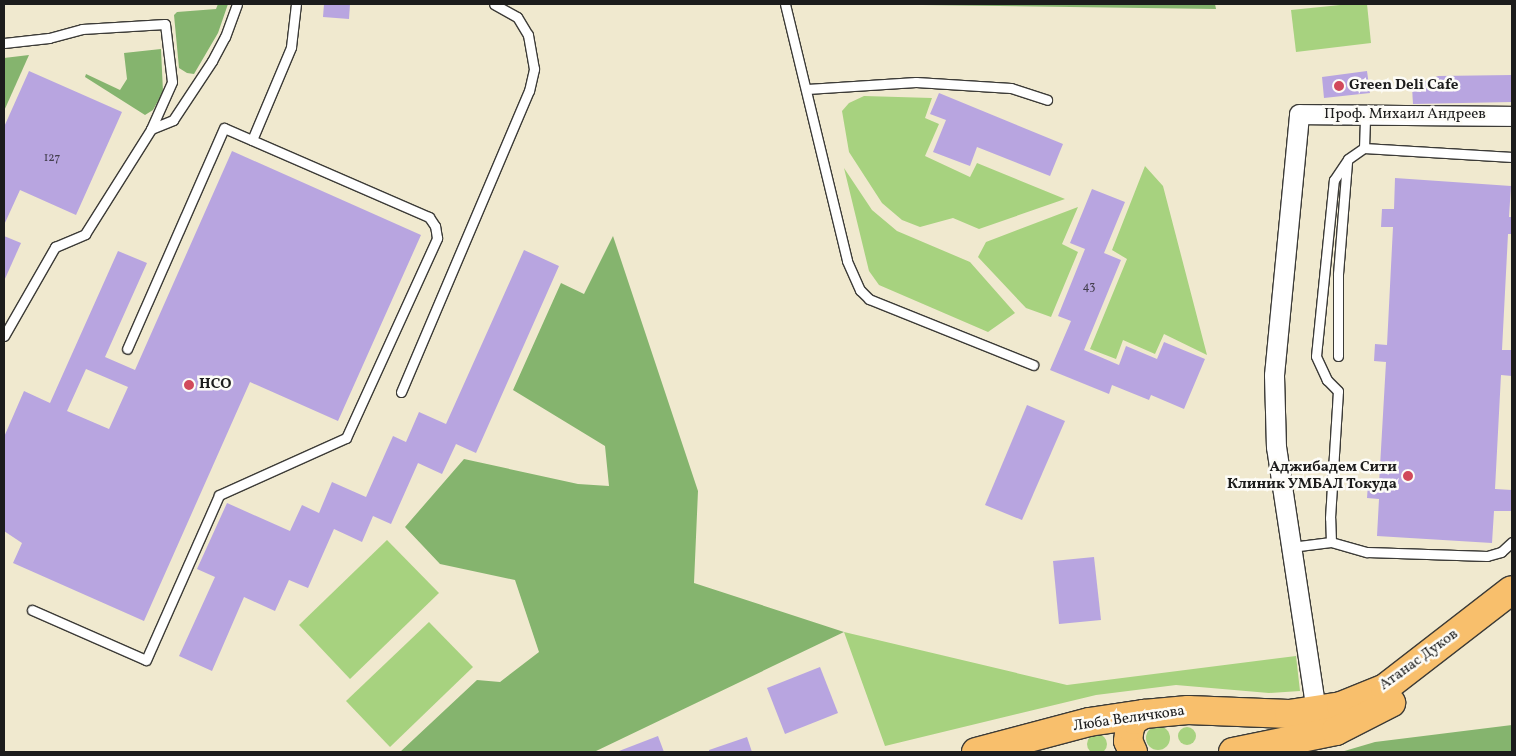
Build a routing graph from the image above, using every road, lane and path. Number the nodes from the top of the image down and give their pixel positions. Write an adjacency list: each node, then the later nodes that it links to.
1 (236, 4): 10 (lane)
2 (296, 4): 11 (lane)
3 (494, 4): 19 (lane)
4 (785, 4): 6 (lane)
5 (4, 43): 10 (lane)
6 (807, 89): 7 (lane); 18 (lane)
7 (1047, 100)
8 (1365, 115): 9 (street, Проф. Михаил Андреев); 12 (lane); 22 (street, Проф. Михаил Андреев)
9 (1512, 116)
10 (151, 129): 15 (lane)
11 (252, 140): 16 (lane); 25 (lane)
12 (1364, 148): 13 (lane); 14 (lane)
13 (1512, 156)
14 (1348, 159): 17 (lane); 20 (lane)
15 (4, 336)
16 (127, 349)
17 (1338, 356)
18 (1033, 365)
19 (401, 392)
20 (1332, 542): 21 (lane); 22 (lane)
21 (1512, 542)
22 (1291, 547): 26 (street)
23 (1512, 590): 26 (main road, Атанас Дуков)
24 (1512, 609): 29 (main road, Атанас Дуков)
25 (32, 610)
26 (1316, 711): 27 (main road, Люба Величкова)
27 (1248, 713): 28 (main road, Люба Величкова); 29 (main road)
28 (1144, 714): 30 (main road, Люба Величкова); 31 (main road)
29 (1241, 751)
30 (976, 752)
31 (1133, 752)

